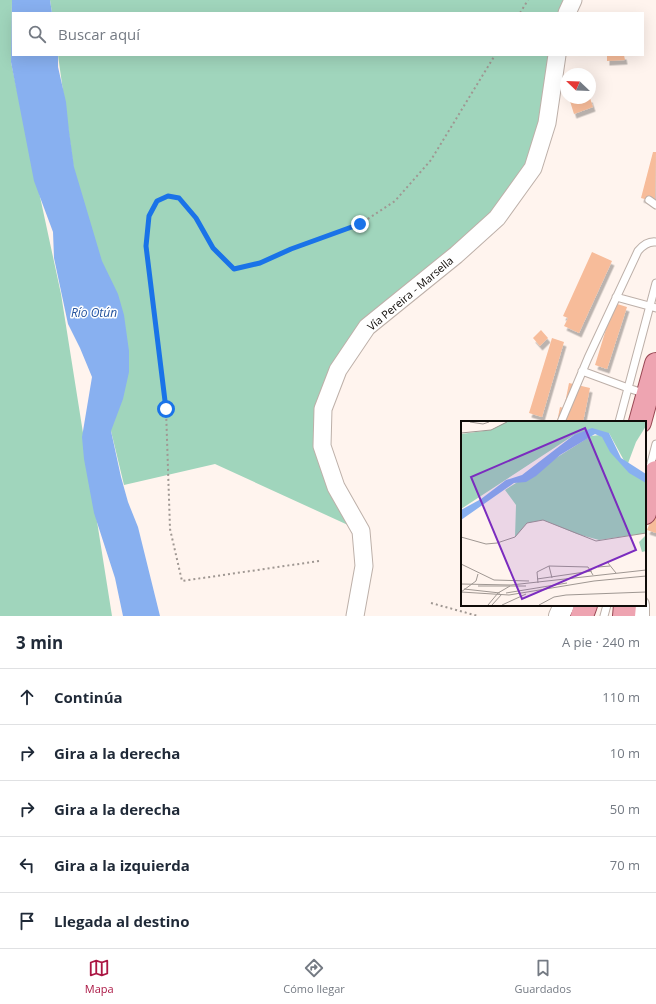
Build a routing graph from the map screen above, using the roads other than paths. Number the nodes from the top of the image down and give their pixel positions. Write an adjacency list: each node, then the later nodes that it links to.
1 (573, 0): 2 (street)
2 (567, 12)
3 (557, 56): 25 (street, Vía Pereira - Marsella)
4 (649, 200): 5 (lane)
5 (656, 205)
6 (656, 242): 8 (lane)
7 (656, 283): 9 (lane)
8 (616, 297): 9 (lane); 11 (lane)
9 (653, 307): 12 (lane)
10 (656, 364): 12 (main road)
11 (582, 371): 12 (lane); 13 (lane)
12 (644, 390): 14 (lane); 15 (main road); 16 (lane)
13 (561, 421)
14 (620, 421)
15 (640, 421)
16 (645, 421)
17 (656, 444): 18 (lane)
18 (651, 475): 19 (main road)
19 (646, 509)
20 (564, 606): 26 (main road)
21 (586, 606): 27 (main road)
22 (607, 606): 28 (lane)
23 (625, 606): 29 (main road)
24 (640, 606): 30 (main road)
25 (355, 616)
26 (559, 616)
27 (582, 616)
28 (604, 616)
29 (624, 616)
30 (639, 616)

